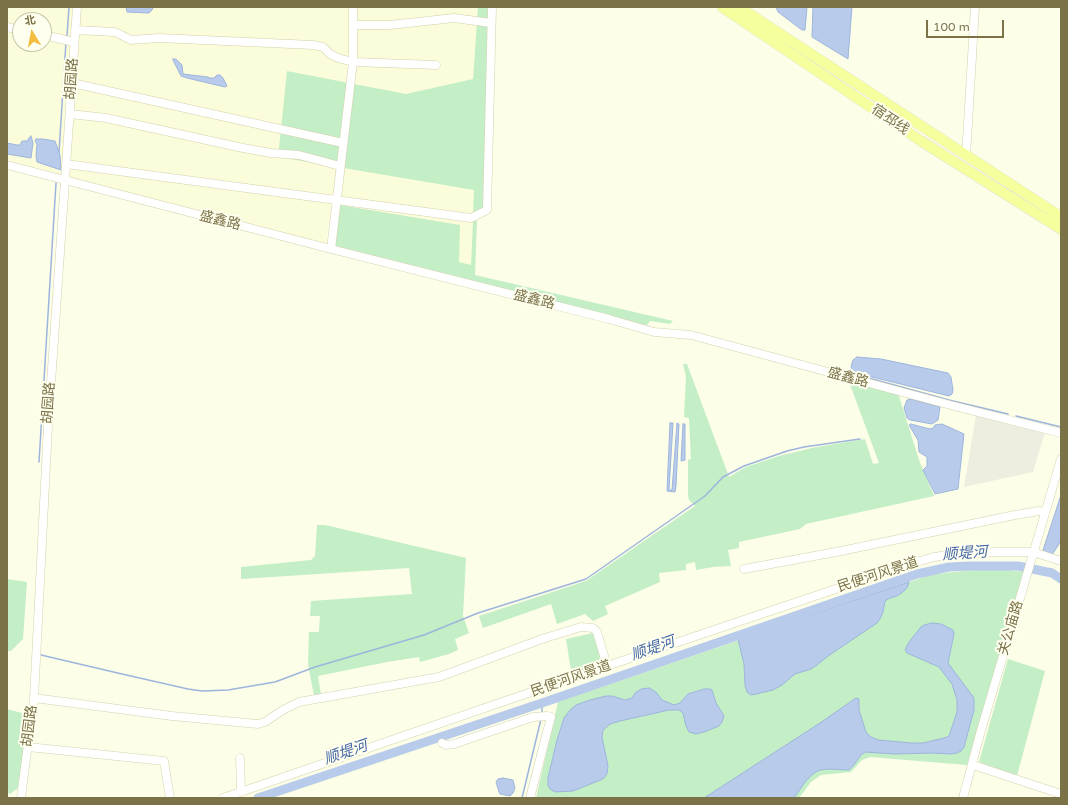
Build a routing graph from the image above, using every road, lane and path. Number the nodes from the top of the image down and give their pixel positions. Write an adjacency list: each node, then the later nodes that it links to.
1 (74, 7): 2 (street)
2 (77, 7): 10 (street, 胡园路)
3 (353, 7): 9 (street)
4 (492, 7): 8 (street)
5 (722, 7): 25 (main road, 宿邳线)
6 (739, 7): 18 (main road, 宿邳线)
7 (975, 7): 18 (street)
8 (492, 23): 9 (street); 23 (street)
9 (353, 25): 13 (street)
10 (75, 30): 12 (street, 胡园路); 13 (street)
11 (52, 37): 12 (street)
12 (69, 41): 15 (street, 胡园路)
13 (353, 62): 14 (street); 17 (street)
14 (436, 65)
15 (72, 83): 16 (street, 胡园路); 17 (street)
16 (70, 114): 19 (street, 胡园路); 21 (street)
17 (343, 143): 21 (street)
18 (966, 156): 24 (main road, 宿邳线)
19 (66, 164): 22 (street, 胡园路); 23 (street)
20 (7, 165): 22 (street, 盛鑫路)
21 (340, 166): 23 (street)
22 (65, 181): 26 (street, 盛鑫路); 34 (street, 胡园路)
23 (336, 200): 26 (street)
24 (1061, 217)
25 (1061, 229)
26 (331, 249): 27 (street, 盛鑫路)
27 (1061, 433)
28 (1061, 459): 29 (street, 关公庙路)
29 (1044, 512): 30 (street, 关公庙路); 32 (street)
30 (1033, 554): 31 (street, 民便河风景道); 33 (street, 民便河风景道); 38 (street, 关公庙路)
31 (1061, 561)
32 (744, 569)
33 (607, 666): 34 (street); 39 (street, 民便河风景道)
34 (34, 698): 36 (street, 胡园路)
35 (442, 743): 44 (street)
36 (28, 747): 41 (street, 胡园路); 42 (street)
37 (240, 758): 39 (street)
38 (973, 765): 40 (street); 45 (street, 关公庙路)
39 (241, 792): 43 (street, 民便河风景道)
40 (1061, 794)
41 (21, 798)
42 (170, 798)
43 (223, 798)
44 (530, 798)
45 (963, 798)

